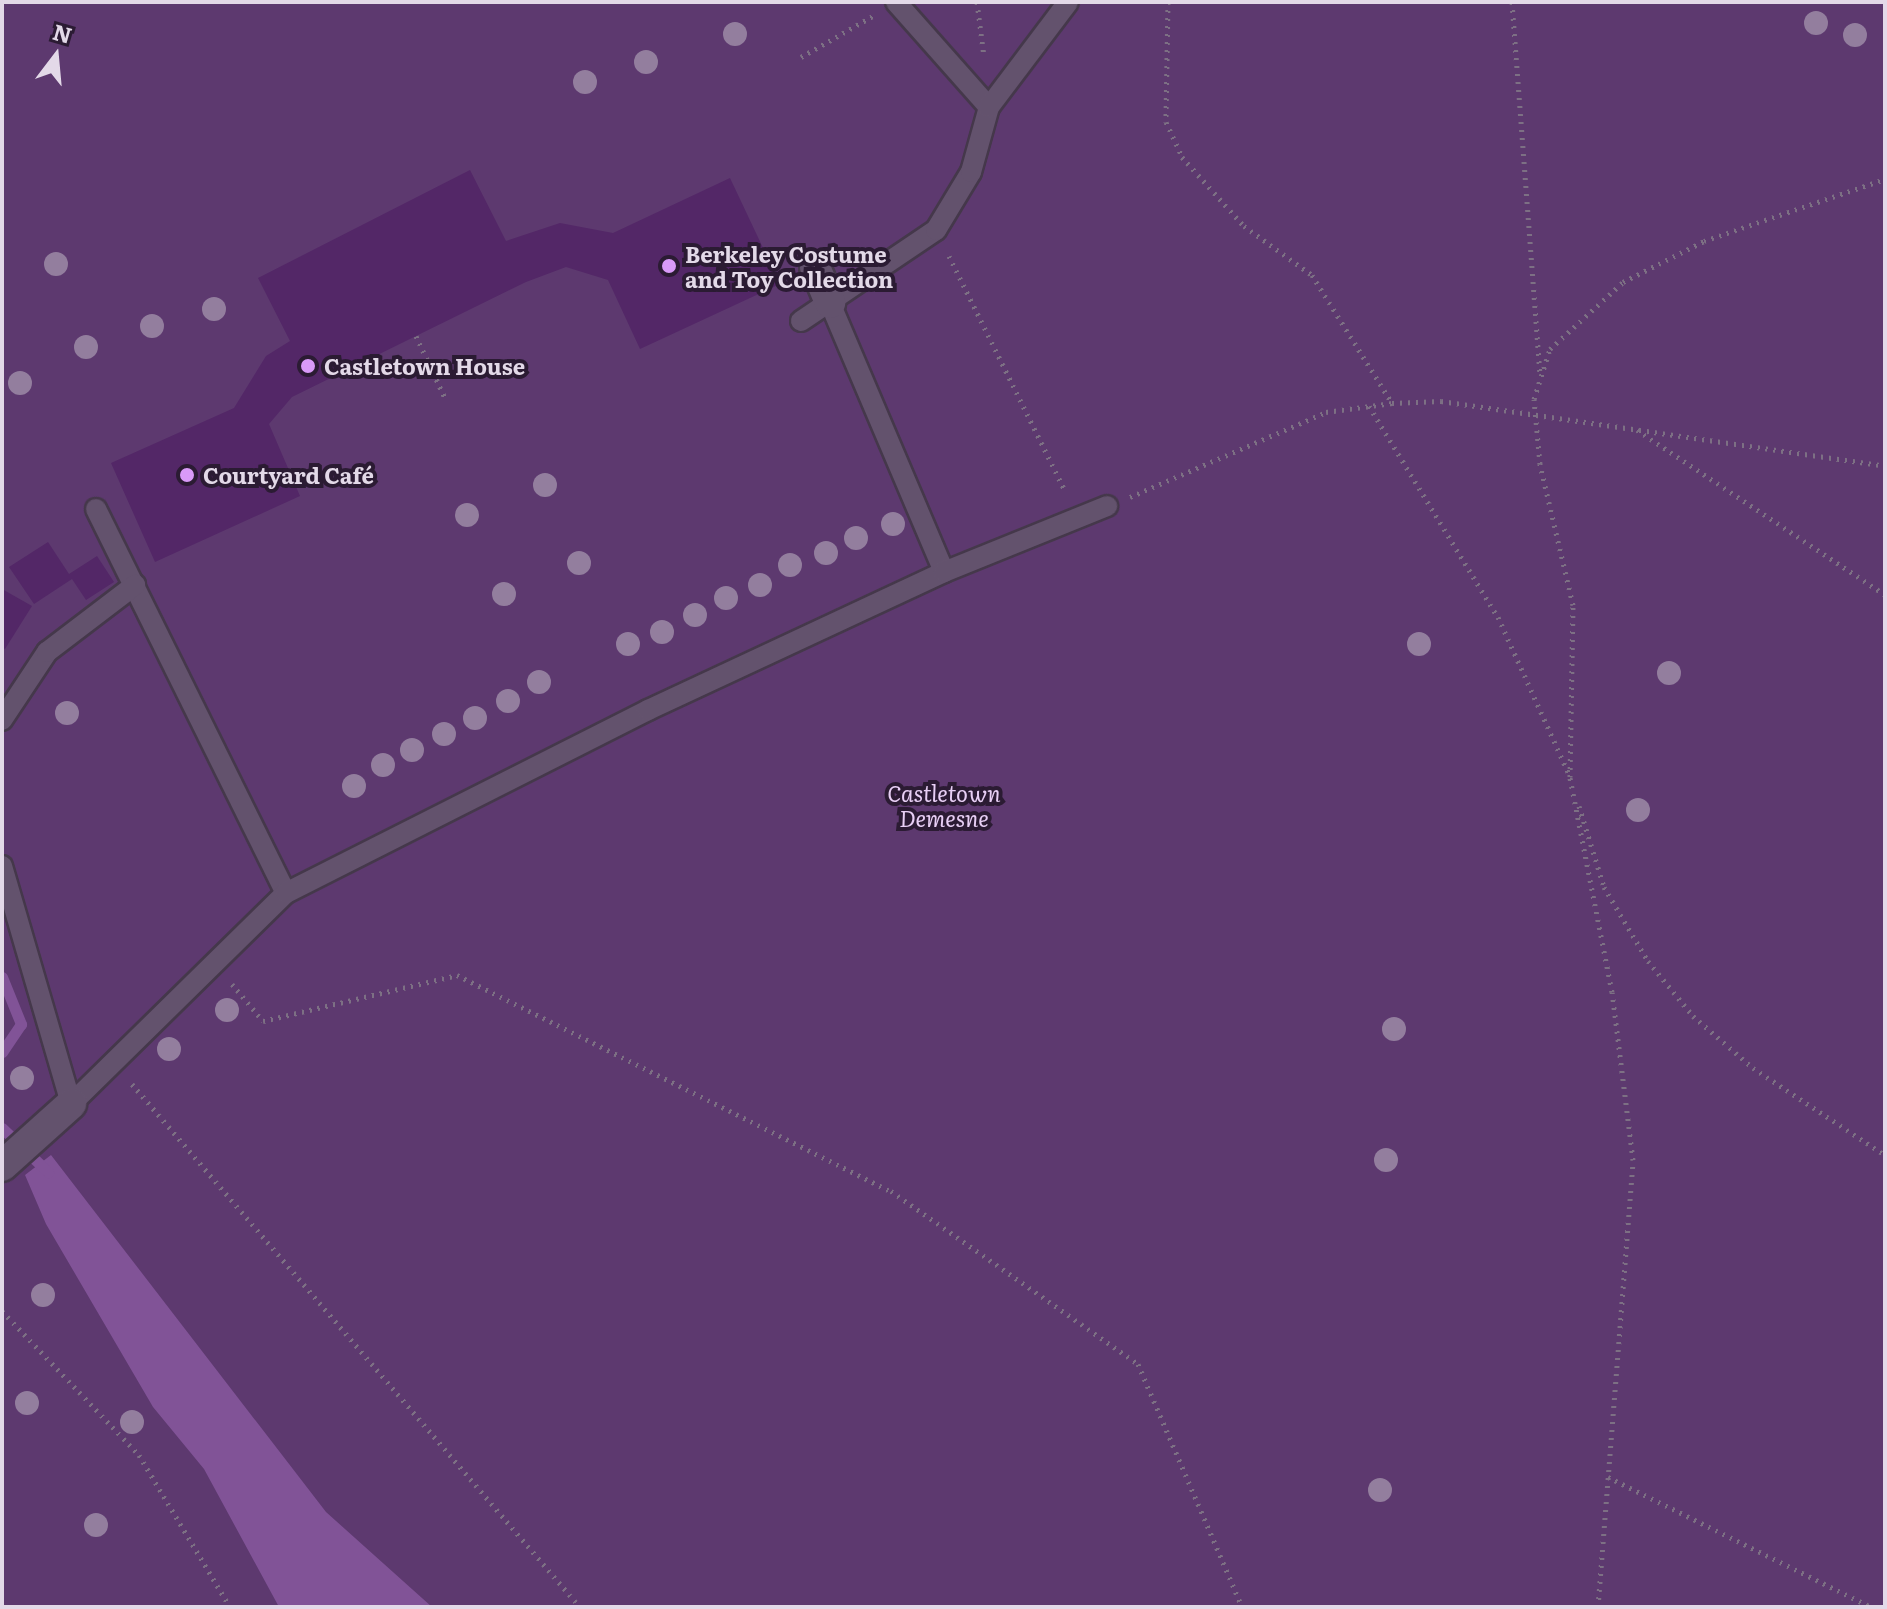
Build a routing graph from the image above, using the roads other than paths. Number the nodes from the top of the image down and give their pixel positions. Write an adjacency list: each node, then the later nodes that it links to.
1 (896, 2): 3 (lane)
2 (1068, 2): 3 (lane)
3 (989, 107): 5 (lane)
4 (815, 267): 5 (street)
5 (830, 303): 6 (lane); 9 (lane)
6 (801, 321)
7 (1107, 506): 9 (lane)
8 (96, 509): 10 (lane)
9 (944, 572): 13 (lane)
10 (135, 585): 11 (lane); 13 (lane)
11 (2, 720)
12 (2, 866): 14 (lane)
13 (286, 893): 14 (lane)
14 (71, 1104): 15 (street)
15 (2, 1166)

